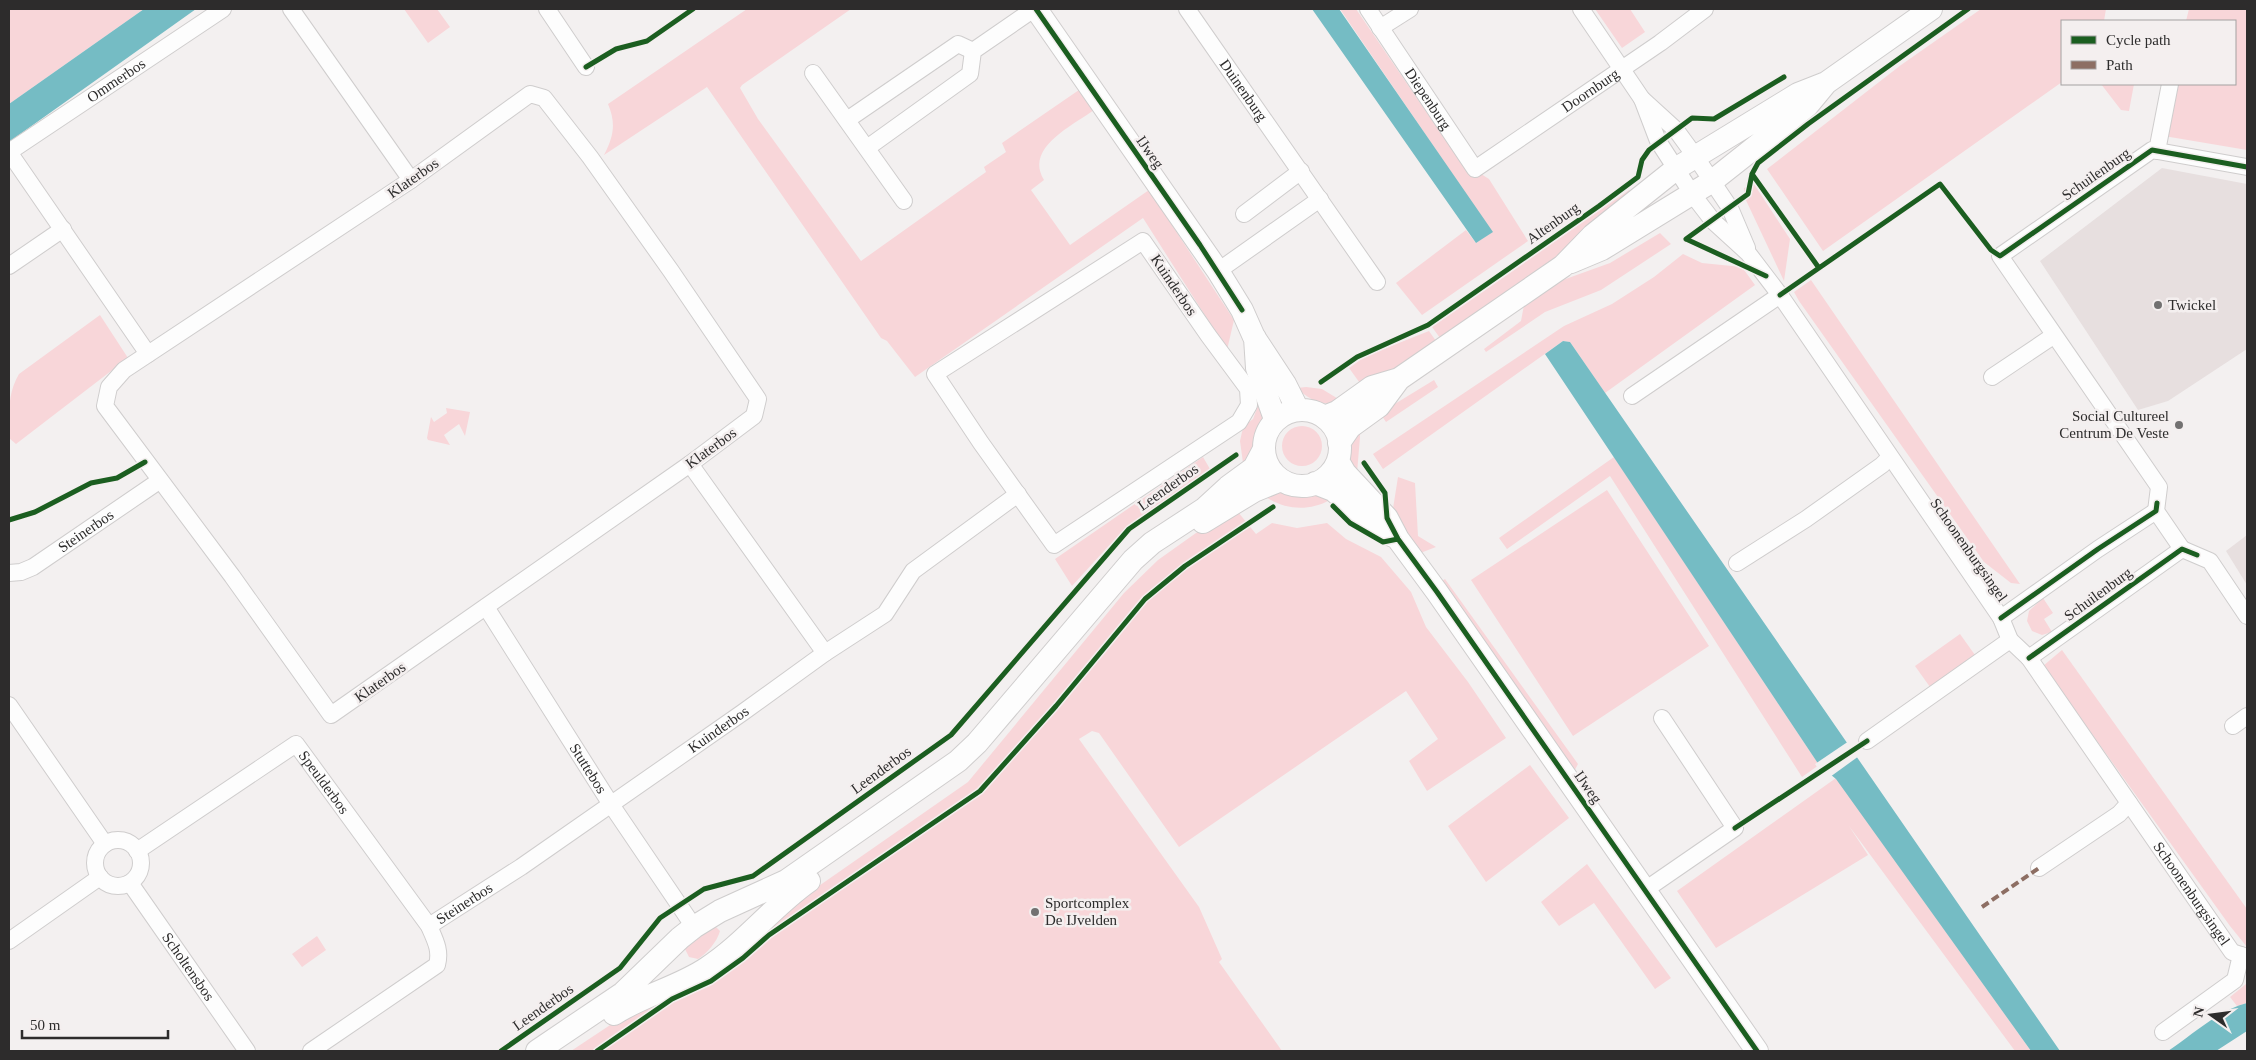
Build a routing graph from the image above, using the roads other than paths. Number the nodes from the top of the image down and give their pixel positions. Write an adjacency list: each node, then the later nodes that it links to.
1 (223, 9): 21 (street, Ommerbos)
2 (291, 9): 26 (street)
3 (547, 9): 13 (street)
4 (1035, 9): 12 (street, IJweg); 34 (main road, IJweg)
5 (1187, 9): 25 (street, Duinenburg)
6 (1368, 9): 11 (street, Diepenburg)
7 (1410, 9): 11 (street)
8 (1582, 9): 14 (street, Schoonenburgsingel)
9 (1705, 9): 14 (street, Doornburg)
10 (1931, 9): 16 (main road)
11 (1380, 28): 24 (street, Diepenburg)
12 (973, 52): 18 (street); 19 (street)
13 (586, 67)
14 (1622, 69): 22 (street, Schoonenburgsingel); 24 (street, Doornburg)
15 (814, 72): 18 (street)
16 (1826, 83): 22 (main road); 27 (main road)
17 (2170, 85): 20 (street)
18 (847, 120): 19 (street)
19 (867, 148): 29 (street)
20 (2157, 151): 23 (street); 37 (street, Schuilenburg)
21 (9, 152): 31 (street)
22 (1686, 162): 27 (street, Schoonenburgsingel); 33 (main road)
23 (2247, 167)
24 (1475, 169)
25 (1301, 171): 28 (street, Duinenburg); 30 (street)
26 (411, 180): 39 (street, Klaterbos); 49 (street, Klaterbos)
27 (1702, 189): 33 (main road); 36 (street, Schoonenburgsingel)
28 (1320, 199): 34 (street); 35 (street, Duinenburg)
29 (904, 201)
30 (1244, 214)
31 (63, 228): 32 (street); 39 (street)
32 (9, 266)
33 (1564, 266): 41 (main road)
34 (1218, 271): 38 (main road, IJweg)
35 (1377, 282)
36 (1780, 295): 42 (street); 48 (street, Schoonenburgsingel)
37 (2053, 336): 40 (street); 54 (street, Schuilenburg)
38 (1254, 337): 43 (main road, IJweg); 45 (main road, IJweg)
39 (148, 354): 51 (street, Klaterbos)
40 (1992, 377)
41 (1400, 379): 44 (main road); 47 (main road)
42 (1632, 396)
43 (1298, 410): 44 (main road); 45 (main road)
44 (1324, 417): 47 (main road)
45 (1275, 419): 46 (main road)
46 (1264, 451): 50 (main road); 78 (main road)
47 (1339, 452): 52 (main road); 55 (main road, IJweg)
48 (1890, 456): 57 (street); 61 (street, Schoonenburgsingel)
49 (690, 464): 59 (street, Klaterbos); 63 (street)
50 (1281, 480): 52 (main road); 82 (main road)
51 (159, 481): 58 (street, Steinerbos); 59 (street, Klaterbos)
52 (1315, 483): 55 (main road, IJweg)
53 (1018, 494): 53 (street, Kuinderbos); 63 (street, Kuinderbos)
54 (2156, 511): 56 (street); 61 (street)
55 (1398, 539): 77 (main road, IJweg)
56 (2182, 549): 60 (street); 64 (street, Schuilenburg)
57 (1737, 564)
58 (9, 573)
59 (486, 608): 70 (street, Stuttebos)
60 (2247, 616)
61 (2001, 618): 62 (street, Schoonenburgsingel)
62 (2010, 640): 64 (street, Schoonenburgsingel); 69 (street)
63 (825, 652): 70 (street, Kuinderbos)
64 (2029, 658): 71 (street, Schoonenburgsingel)
65 (9, 705): 72 (street)
66 (2247, 716): 68 (street)
67 (1662, 718): 77 (street)
68 (2233, 726)
69 (1867, 741)
70 (610, 803): 79 (street, Steinerbos); 80 (street, Stuttebos)
71 (2129, 803): 74 (street); 84 (street, Schoonenburgsingel)
72 (105, 844): 73 (street); 75 (street)
73 (137, 851): 76 (street); 79 (street, Speulderbos)
74 (2040, 868)
75 (100, 877): 76 (street); 81 (street)
76 (130, 883): 87 (street, Scholtensbos)
77 (1645, 890): 91 (main road, IJweg)
78 (720, 911): 80 (main road); 82 (main road)
79 (429, 926): 88 (street, Steinerbos)
80 (694, 926): 83 (main road)
81 (9, 941)
82 (735, 946): 85 (main road)
83 (665, 953): 85 (main road); 89 (main road)
84 (2244, 956): 86 (street, Schoonenburgsingel)
85 (688, 977): 90 (main road)
86 (2163, 1032)
87 (246, 1051)
88 (311, 1051)
89 (537, 1051)
90 (558, 1051)
91 (1757, 1051)

